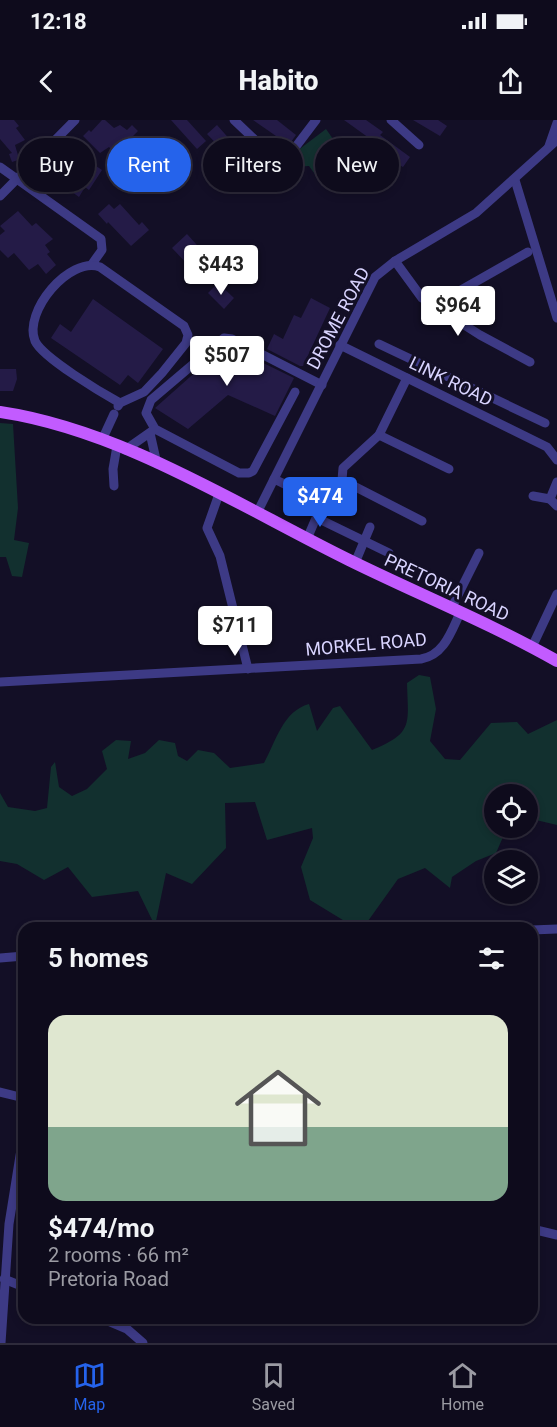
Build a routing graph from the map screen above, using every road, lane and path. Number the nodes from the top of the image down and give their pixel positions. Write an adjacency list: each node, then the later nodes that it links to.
1 (75, 120): 10 (street)
2 (234, 120): 3 (street)
3 (316, 120)
4 (391, 120): 7 (street)
5 (557, 123): 8 (street)
6 (557, 140): 8 (street, DROME ROAD)
7 (419, 145)
8 (548, 149): 11 (street, DROME ROAD)
9 (0, 167): 10 (street)
10 (17, 178): 12 (street); 15 (street)
11 (515, 180): 14 (street, DROME ROAD); 17 (street)
12 (0, 196)
13 (528, 252): 16 (street)
14 (394, 261): 16 (street); 19 (street, DROME ROAD)
15 (92, 264): 25 (street); 25 (street)
16 (434, 306): 20 (street)
17 (557, 318)
18 (379, 344): 21 (street)
19 (340, 345): 22 (street, LINK ROAD); 23 (street, DROME ROAD)
20 (530, 362)
21 (422, 364): 22 (street); 27 (street)
22 (410, 380): 29 (street); 31 (street, LINK ROAD)
23 (322, 385): 28 (street); 36 (street, DROME ROAD)
24 (295, 393): 28 (street)
25 (118, 408): 30 (street)
26 (0, 412): 30 (main road, PRETORIA ROAD)
27 (545, 423)
28 (153, 431): 32 (street); 34 (street)
29 (379, 435): 35 (street); 44 (street)
30 (102, 440): 32 (main road, PRETORIA ROAD)
31 (552, 446): 33 (street)
32 (121, 448): 34 (main road, PRETORIA ROAD); 38 (street)
33 (557, 460)
34 (157, 464): 39 (main road, PRETORIA ROAD)
35 (449, 469)
36 (274, 479): 42 (street, DROME ROAD); 43 (street)
37 (557, 482): 41 (street)
38 (114, 486)
39 (219, 494): 42 (main road, PRETORIA ROAD); 55 (street)
40 (532, 496): 41 (street)
41 (554, 502)
42 (257, 513): 46 (main road, PRETORIA ROAD)
43 (317, 518): 46 (street); 47 (street)
44 (422, 521)
45 (370, 527): 47 (street)
46 (307, 539): 50 (main road, PRETORIA ROAD)
47 (364, 541): 48 (street); 50 (street)
48 (389, 553)
49 (479, 553): 52 (street, MORKEL ROAD)
50 (355, 563): 52 (main road, PRETORIA ROAD)
51 (557, 594): 53 (street)
52 (456, 611): 53 (main road, PRETORIA ROAD); 55 (street, MORKEL ROAD)
53 (532, 647): 54 (main road, PRETORIA ROAD)
54 (557, 661)
55 (248, 669): 56 (street, MORKEL ROAD)
56 (0, 682)
57 (557, 929): 58 (street)
58 (538, 930)
59 (18, 956): 60 (street)
60 (0, 958)
61 (0, 1092): 62 (street)
62 (18, 1096)
63 (18, 1168): 66 (street)
64 (538, 1230): 65 (street)
65 (557, 1235)
66 (4, 1279): 67 (street); 68 (street)
67 (18, 1285)
68 (1, 1294): 70 (street)
69 (115, 1324): 71 (street)
70 (1, 1343)
71 (143, 1343)

